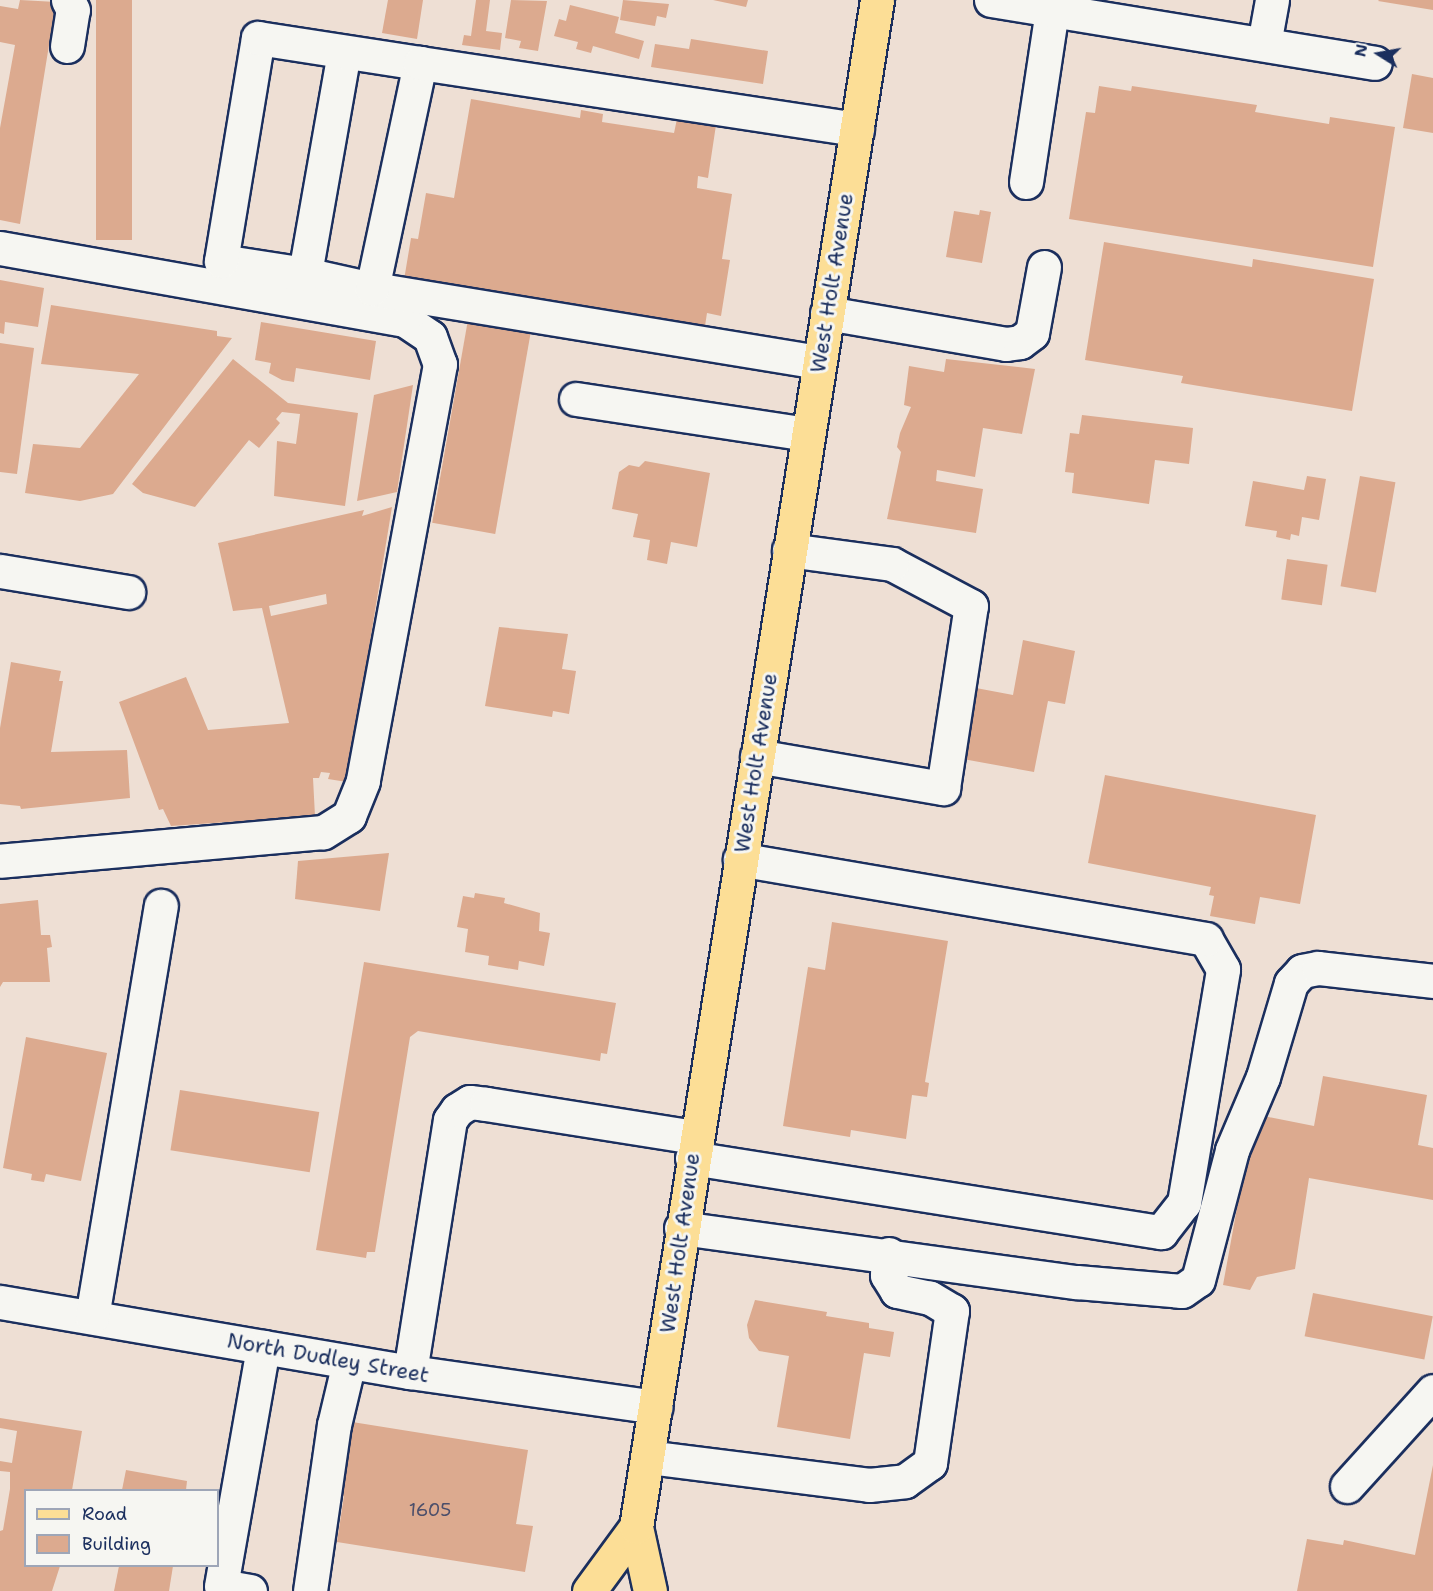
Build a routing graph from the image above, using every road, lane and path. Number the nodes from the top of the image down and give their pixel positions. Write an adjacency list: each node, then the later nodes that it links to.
1 (68, 0): 7 (street)
2 (877, 0): 11 (main road, West Holt Avenue)
3 (991, 0): 5 (street)
4 (1272, 0): 6 (street)
5 (1052, 5): 6 (street); 12 (street)
6 (1264, 44): 10 (street)
7 (67, 46)
8 (344, 52): 9 (street); 15 (street); 15 (street)
9 (420, 63): 11 (street); 16 (street)
10 (1375, 63)
11 (857, 129): 17 (main road, West Holt Avenue)
12 (1026, 182)
13 (0, 248): 26 (street)
14 (1044, 267): 17 (street)
15 (305, 274): 16 (street)
16 (372, 289): 18 (street)
17 (827, 313): 18 (main road, West Holt Avenue)
18 (819, 362): 20 (main road, West Holt Avenue)
19 (576, 399): 20 (street)
20 (807, 434): 21 (main road, West Holt Avenue)
21 (789, 550): 24 (main road, West Holt Avenue); 24 (street)
22 (0, 571): 23 (street)
23 (128, 592)
24 (757, 756): 25 (main road, West Holt Avenue)
25 (740, 859): 29 (main road, West Holt Avenue); 29 (street)
26 (0, 861)
27 (161, 906): 33 (street)
28 (1433, 981): 31 (street)
29 (693, 1147): 30 (main road, West Holt Avenue); 36 (street)
30 (681, 1228): 31 (street); 38 (main road, West Holt Avenue)
31 (889, 1254): 39 (street)
32 (0, 1302): 33 (street, North Dudley Street)
33 (92, 1317): 34 (street, North Dudley Street)
34 (263, 1347): 35 (street, North Dudley Street); 42 (street)
35 (349, 1362): 36 (street, North Dudley Street); 43 (street)
36 (410, 1372): 38 (street, North Dudley Street)
37 (1433, 1391): 40 (street)
38 (656, 1407): 39 (main road, West Holt Avenue)
39 (648, 1457): 41 (main road, West Holt Avenue)
40 (1347, 1486)
41 (636, 1527): 44 (main road, West Holt Avenue); 45 (main road, West Holt Avenue)
42 (250, 1591)
43 (310, 1591)
44 (590, 1591)
45 (650, 1591)

